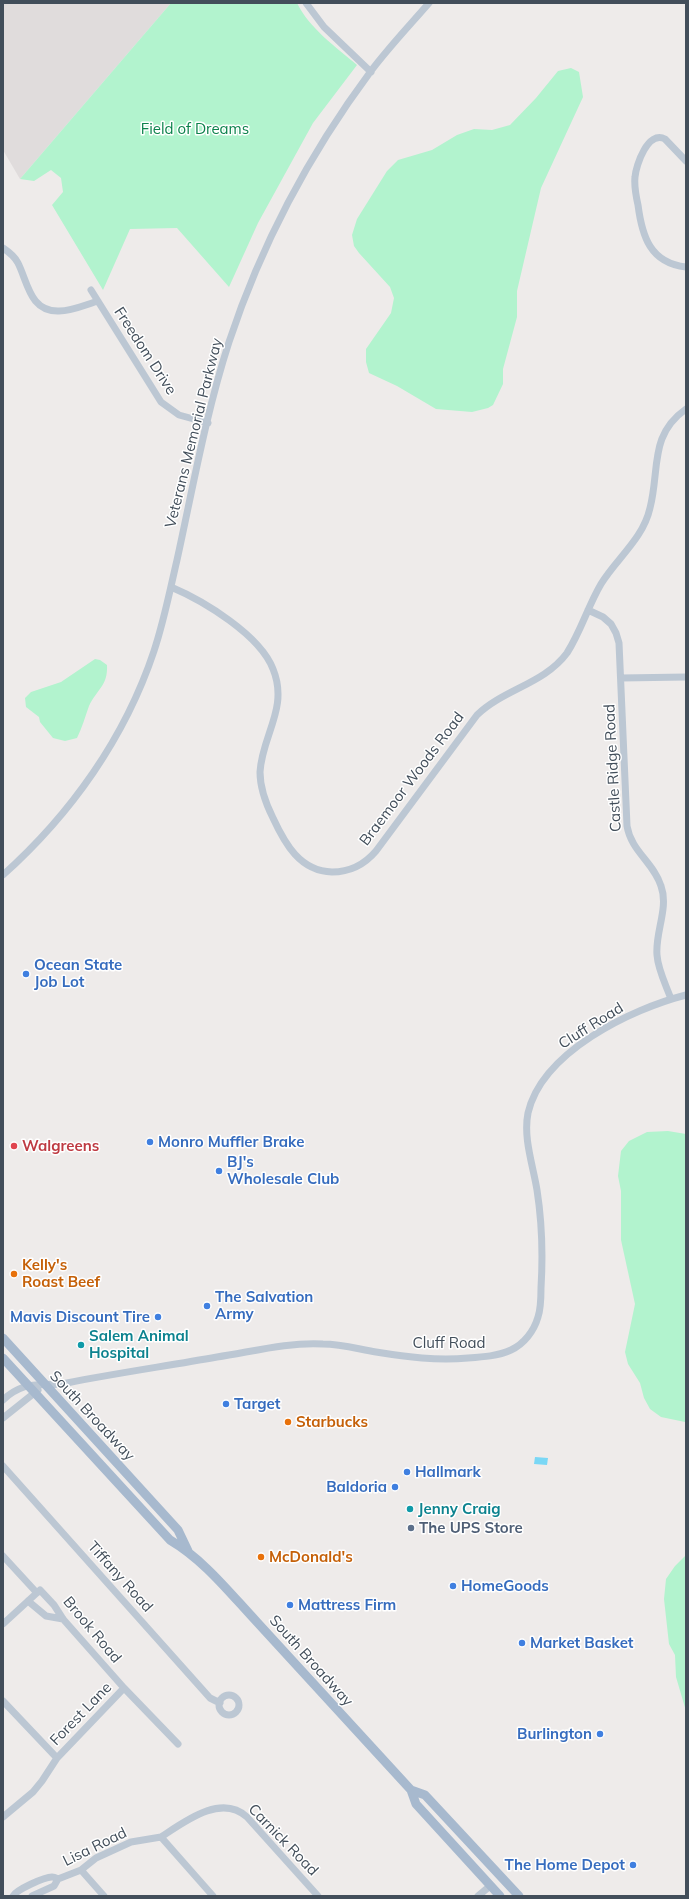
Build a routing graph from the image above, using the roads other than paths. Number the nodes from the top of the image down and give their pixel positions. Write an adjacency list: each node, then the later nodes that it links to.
1 (306, 3): 3 (street)
2 (429, 3): 3 (street, Veterans Memorial Parkway)
3 (370, 72): 10 (street, Veterans Memorial Parkway)
4 (686, 161): 6 (street)
5 (3, 248): 8 (street)
6 (686, 267)
7 (91, 290): 8 (street, Freedom Drive)
8 (98, 302): 10 (street, Freedom Drive)
9 (686, 409): 12 (street, Braemoor Woods Road)
10 (208, 423): 11 (street, Veterans Memorial Parkway)
11 (171, 587): 12 (street, Braemoor Woods Road); 15 (street, Veterans Memorial Parkway)
12 (588, 610): 14 (street, Castle Ridge Road)
13 (686, 677): 14 (street)
14 (621, 678): 17 (street, Castle Ridge Road)
15 (3, 875)
16 (686, 995): 17 (street, Cluff Road)
17 (671, 999): 20 (street, Cluff Road)
18 (3, 1338): 20 (main road, South Broadway)
19 (3, 1358): 21 (main road, South Broadway)
20 (45, 1385): 21 (street, Cluff Road); 22 (street); 26 (main road, South Broadway)
21 (28, 1386): 22 (main road, South Broadway); 23 (street)
22 (35, 1393): 24 (street); 26 (main road, South Broadway)
23 (3, 1400)
24 (3, 1418)
25 (3, 1466): 34 (street, Tiffany Road)
26 (188, 1551): 37 (main road, South Broadway)
27 (3, 1556): 28 (street, Brook Road)
28 (38, 1591): 29 (street); 30 (street, Brook Road)
29 (28, 1601): 30 (street); 31 (street)
30 (63, 1619): 32 (street, Brook Road)
31 (3, 1624)
32 (124, 1688): 35 (street, Brook Road); 36 (street, Forest Lane)
33 (3, 1701): 36 (street, Forest Lane)
34 (220, 1703)
35 (178, 1744)
36 (57, 1758): 38 (street, Forest Lane)
37 (411, 1790): 42 (main road, South Broadway); 50 (main road, South Broadway)
38 (3, 1817)
39 (161, 1837): 40 (street, Lisa Road); 46 (street); 47 (street, Carnick Road)
40 (81, 1870): 41 (street, Lisa Road); 45 (street)
41 (58, 1879): 43 (street, Lisa Road); 44 (street, Lisa Road)
42 (490, 1886): 48 (street); 49 (main road, South Broadway)
43 (13, 1896)
44 (32, 1896)
45 (104, 1896)
46 (213, 1896)
47 (318, 1896)
48 (478, 1896)
49 (500, 1896)
50 (519, 1896)

